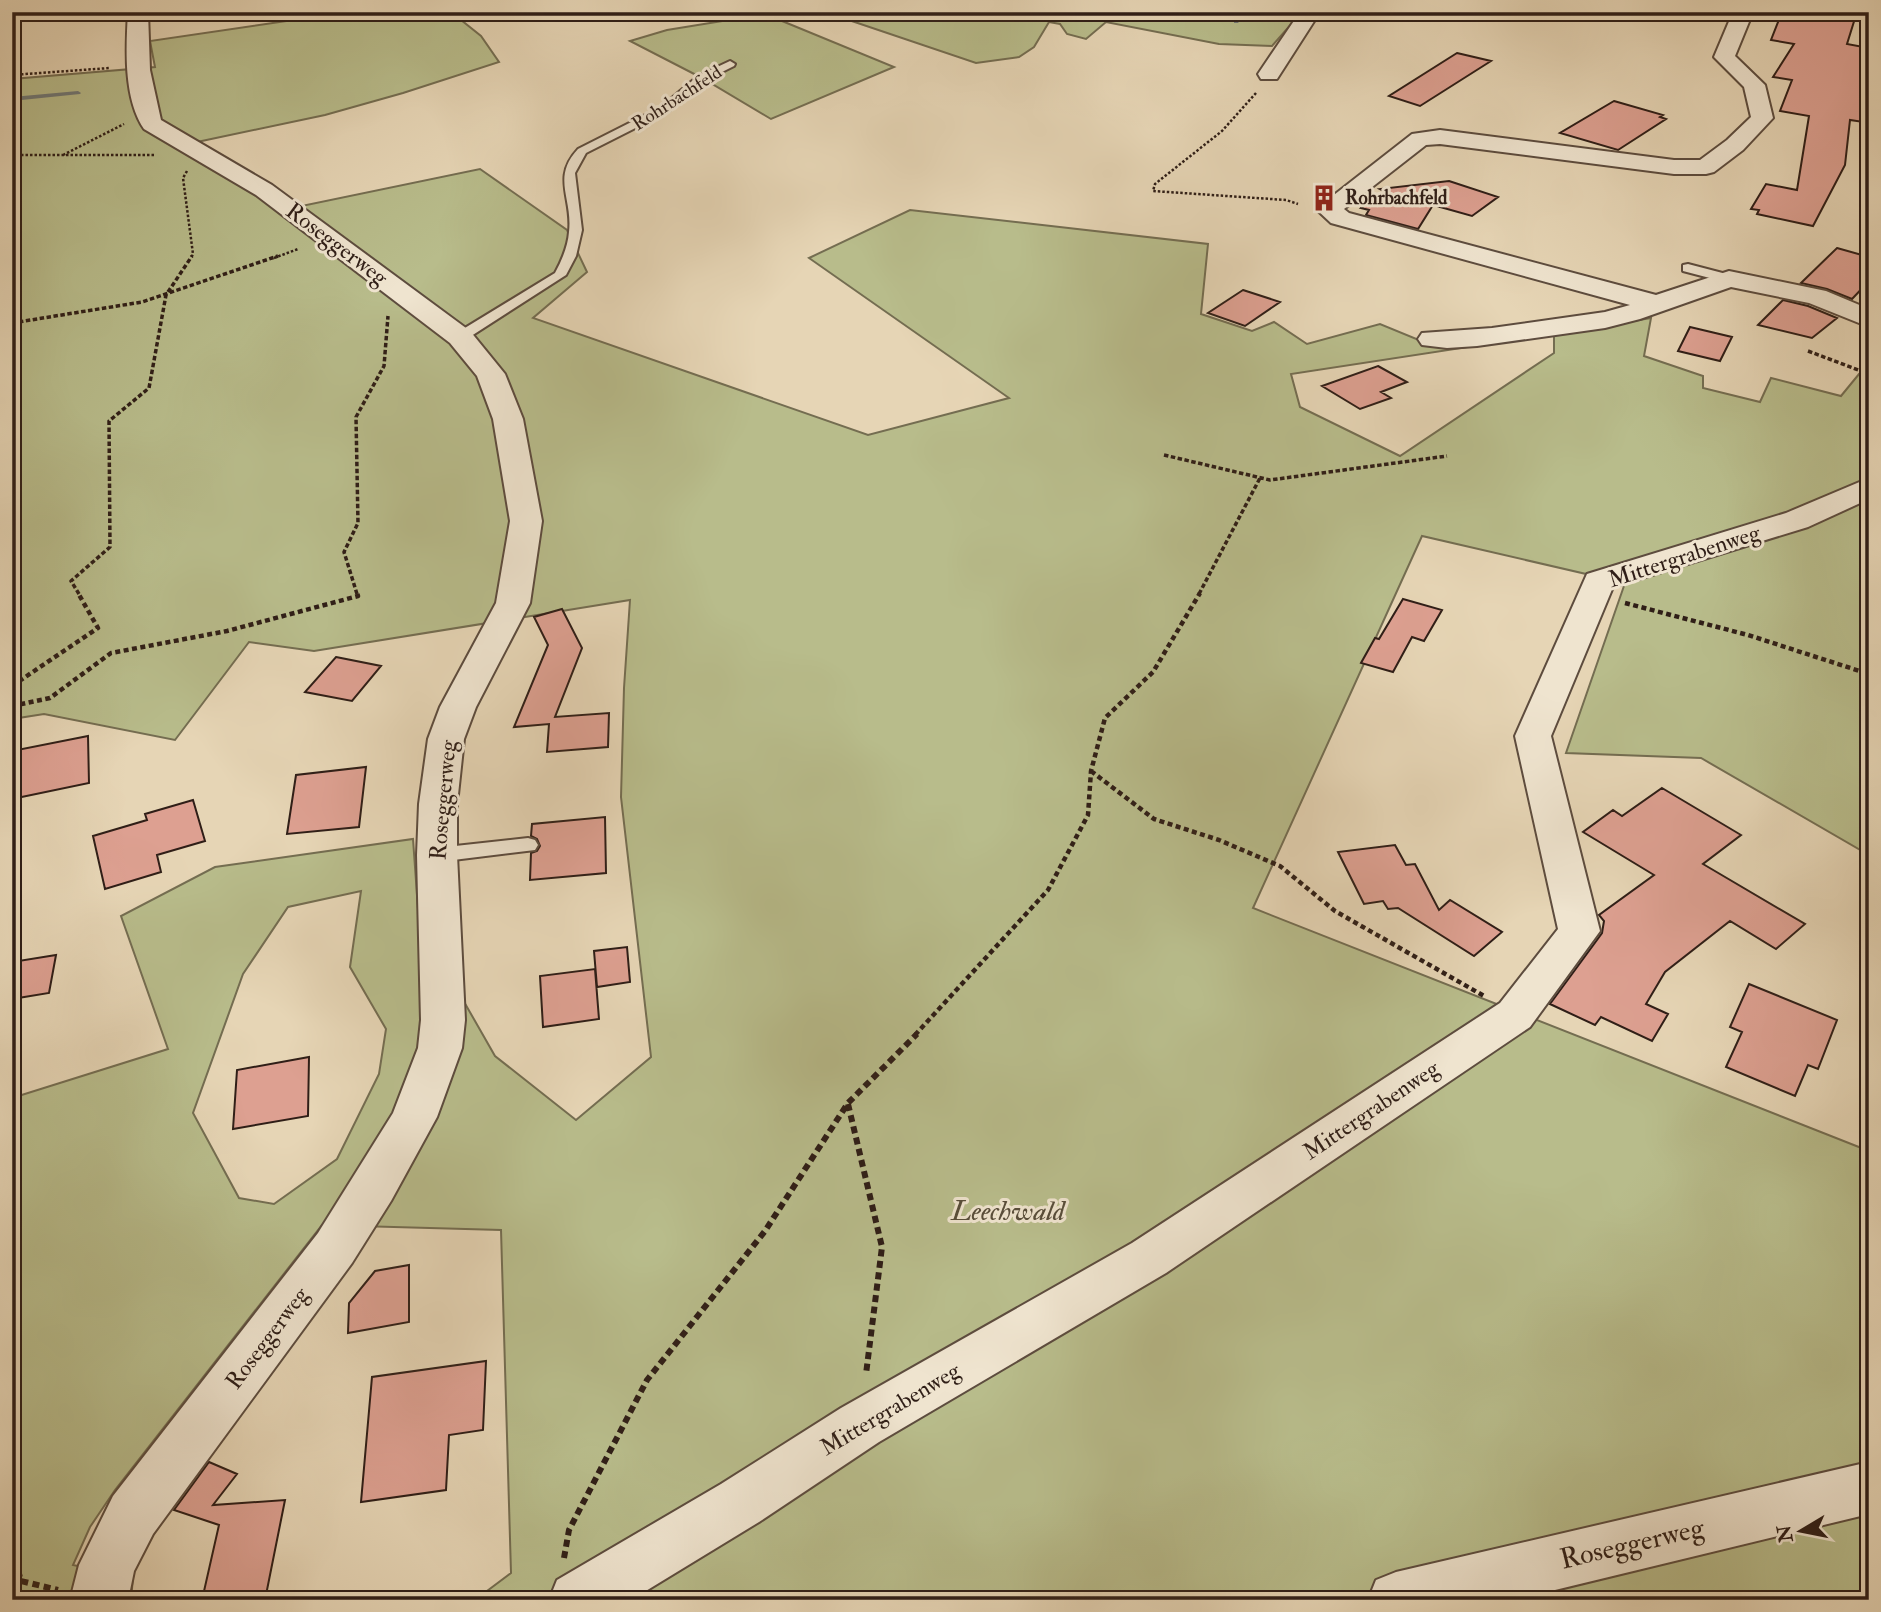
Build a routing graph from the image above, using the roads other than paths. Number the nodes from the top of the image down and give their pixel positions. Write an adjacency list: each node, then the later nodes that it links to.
1 (138, 12): 10 (street, Roseggerweg)
2 (1311, 12): 5 (street)
3 (1743, 12): 8 (street)
4 (730, 64): 10 (lane, Rohrbachfeld)
5 (1269, 74)
6 (1688, 268): 7 (lane)
7 (1729, 279): 8 (street); 9 (street)
8 (1657, 304): 11 (street)
9 (1869, 320)
10 (460, 337): 14 (street, Roseggerweg)
11 (1432, 340)
12 (1869, 487): 16 (street, Mittergrabenweg)
13 (528, 845): 14 (lane)
14 (437, 855): 17 (street, Roseggerweg)
15 (1869, 1488): 18 (street, Roseggerweg)
16 (570, 1582)
17 (84, 1596)
18 (1396, 1600)

